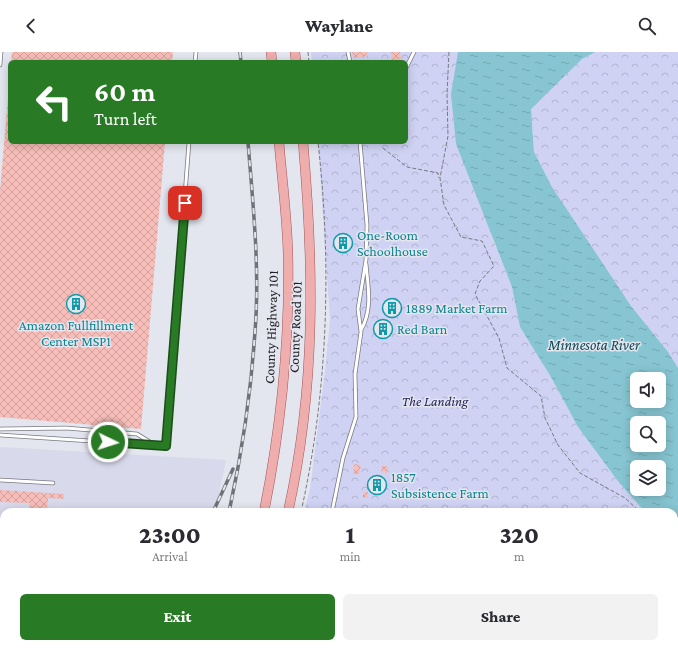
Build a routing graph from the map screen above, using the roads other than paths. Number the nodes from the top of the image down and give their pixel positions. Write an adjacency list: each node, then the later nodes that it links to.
1 (1, 52): 4 (lane)
2 (414, 52): 3 (lane)
3 (408, 64)
4 (0, 65)
5 (189, 144): 13 (lane)
6 (279, 144): 16 (main road, County Highway 101)
7 (303, 144): 17 (main road, County Road 101)
8 (360, 144): 9 (lane)
9 (366, 260): 10 (lane); 10 (lane)
10 (361, 332): 18 (lane)
11 (0, 429): 13 (lane)
12 (0, 435): 13 (lane)
13 (154, 445)
14 (0, 480): 15 (lane)
15 (53, 483)
16 (265, 508)
17 (289, 508)
18 (333, 508)

